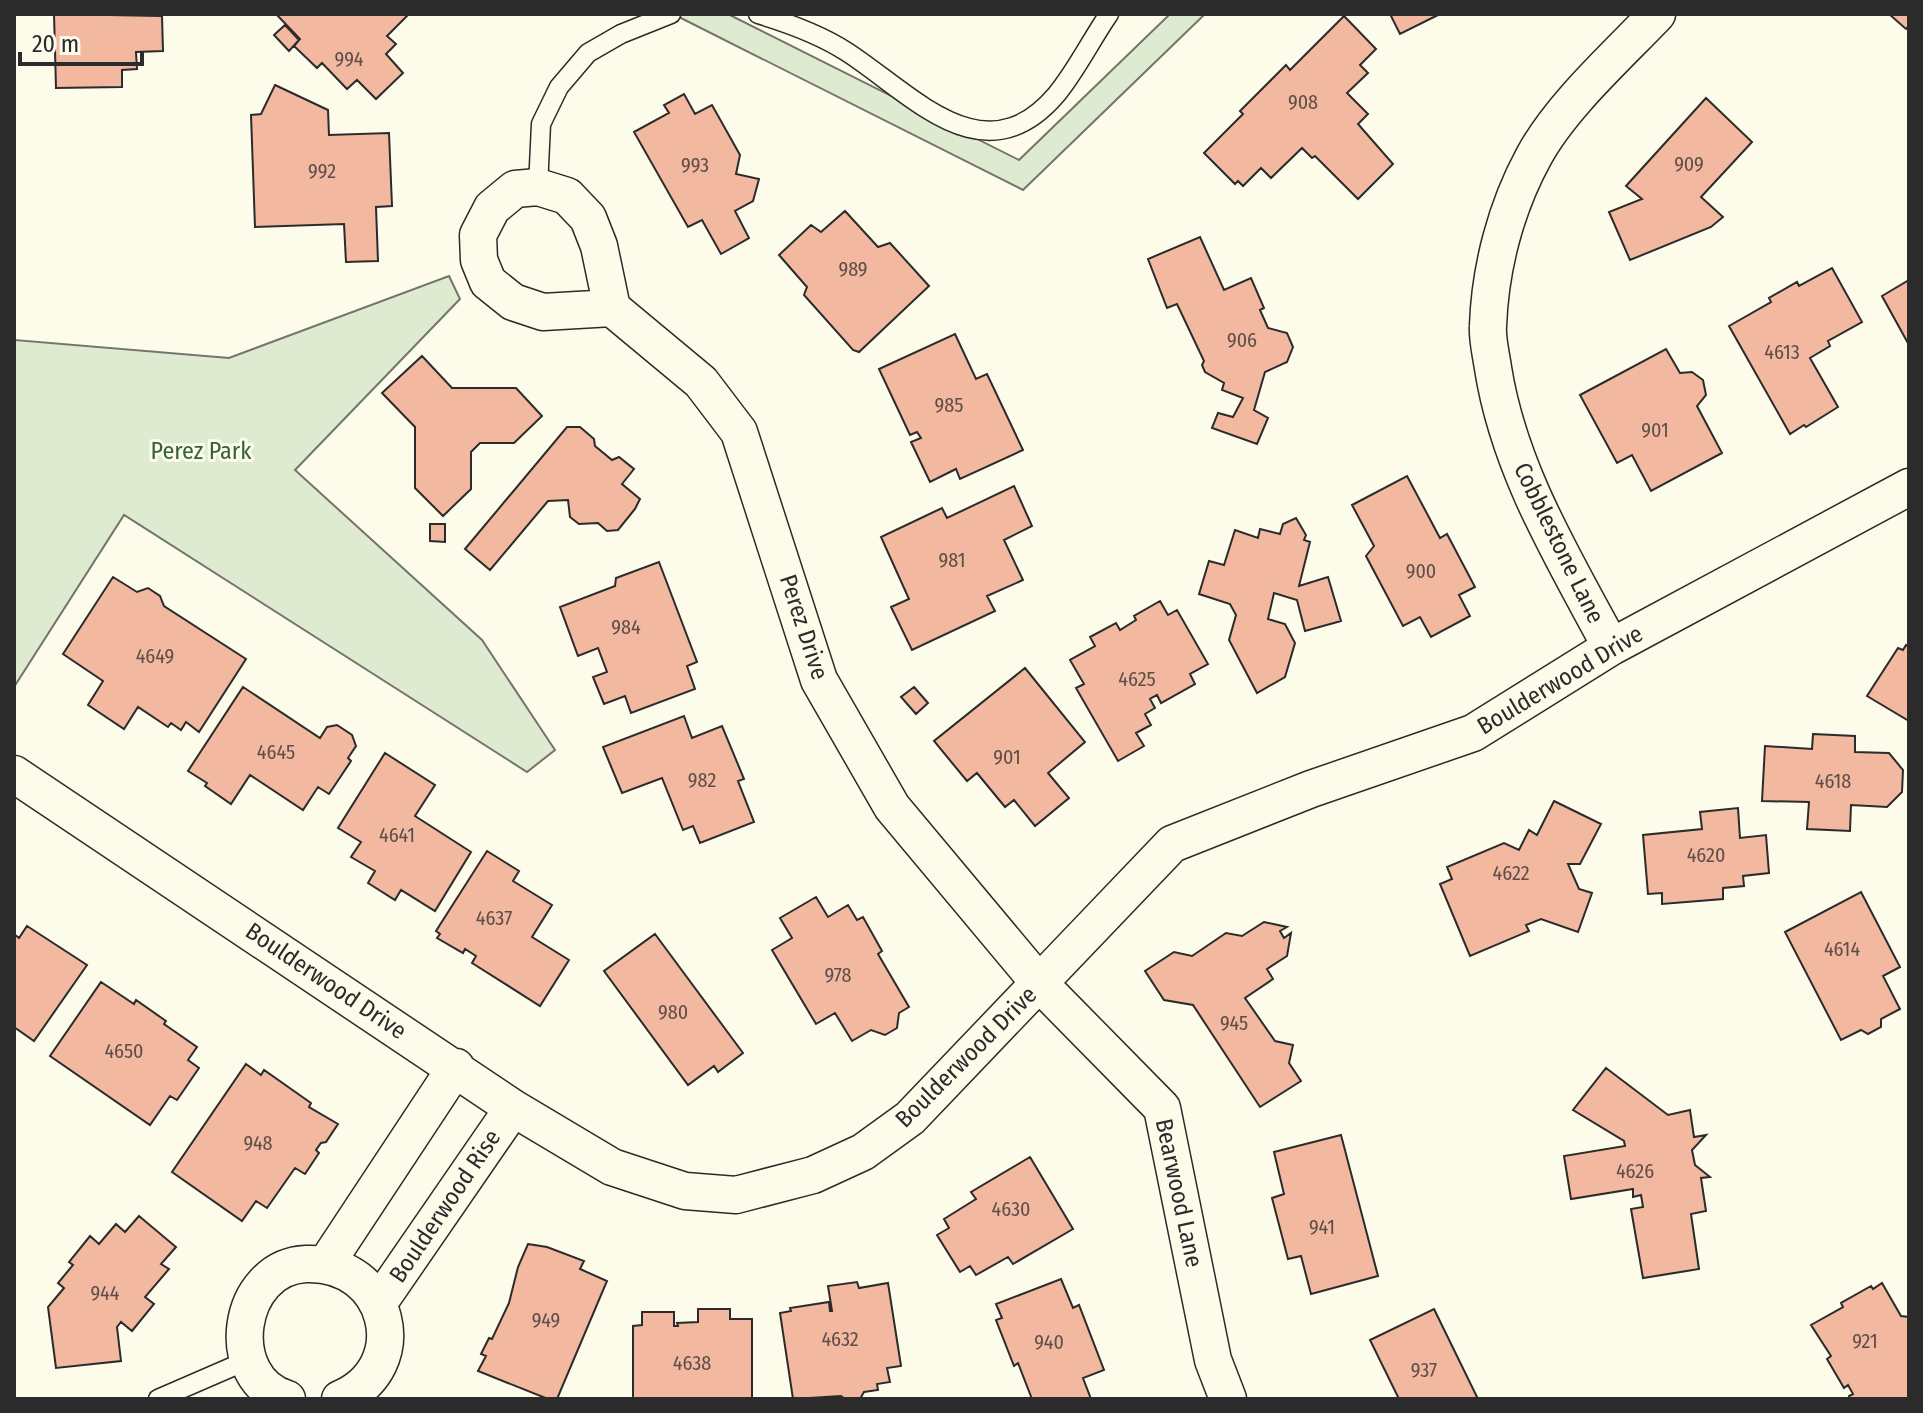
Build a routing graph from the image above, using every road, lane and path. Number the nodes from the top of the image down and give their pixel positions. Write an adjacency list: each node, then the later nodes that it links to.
1 (671, 14): 5 (lane)
2 (758, 14): 3 (lane)
3 (1109, 14)
4 (1657, 14): 8 (street, Cobblestone Lane)
5 (538, 187): 6 (street); 6 (street)
6 (612, 308): 10 (street, Perez Drive)
7 (1909, 487): 8 (street, Boulderwood Drive)
8 (1611, 647): 10 (street, Boulderwood Drive)
9 (14, 774): 11 (street, Boulderwood Drive)
10 (1040, 984): 12 (street, Boulderwood Drive); 19 (street, Bearwood Lane)
11 (456, 1067): 12 (street, Boulderwood Drive); 13 (street)
12 (513, 1108): 14 (street, Boulderwood Rise)
13 (326, 1264): 14 (street, Boulderwood Rise); 15 (street)
14 (378, 1304): 18 (street, Boulderwood Rise)
15 (248, 1360): 16 (lane); 17 (street)
16 (158, 1399)
17 (287, 1399)
18 (340, 1399)
19 (1228, 1399)

